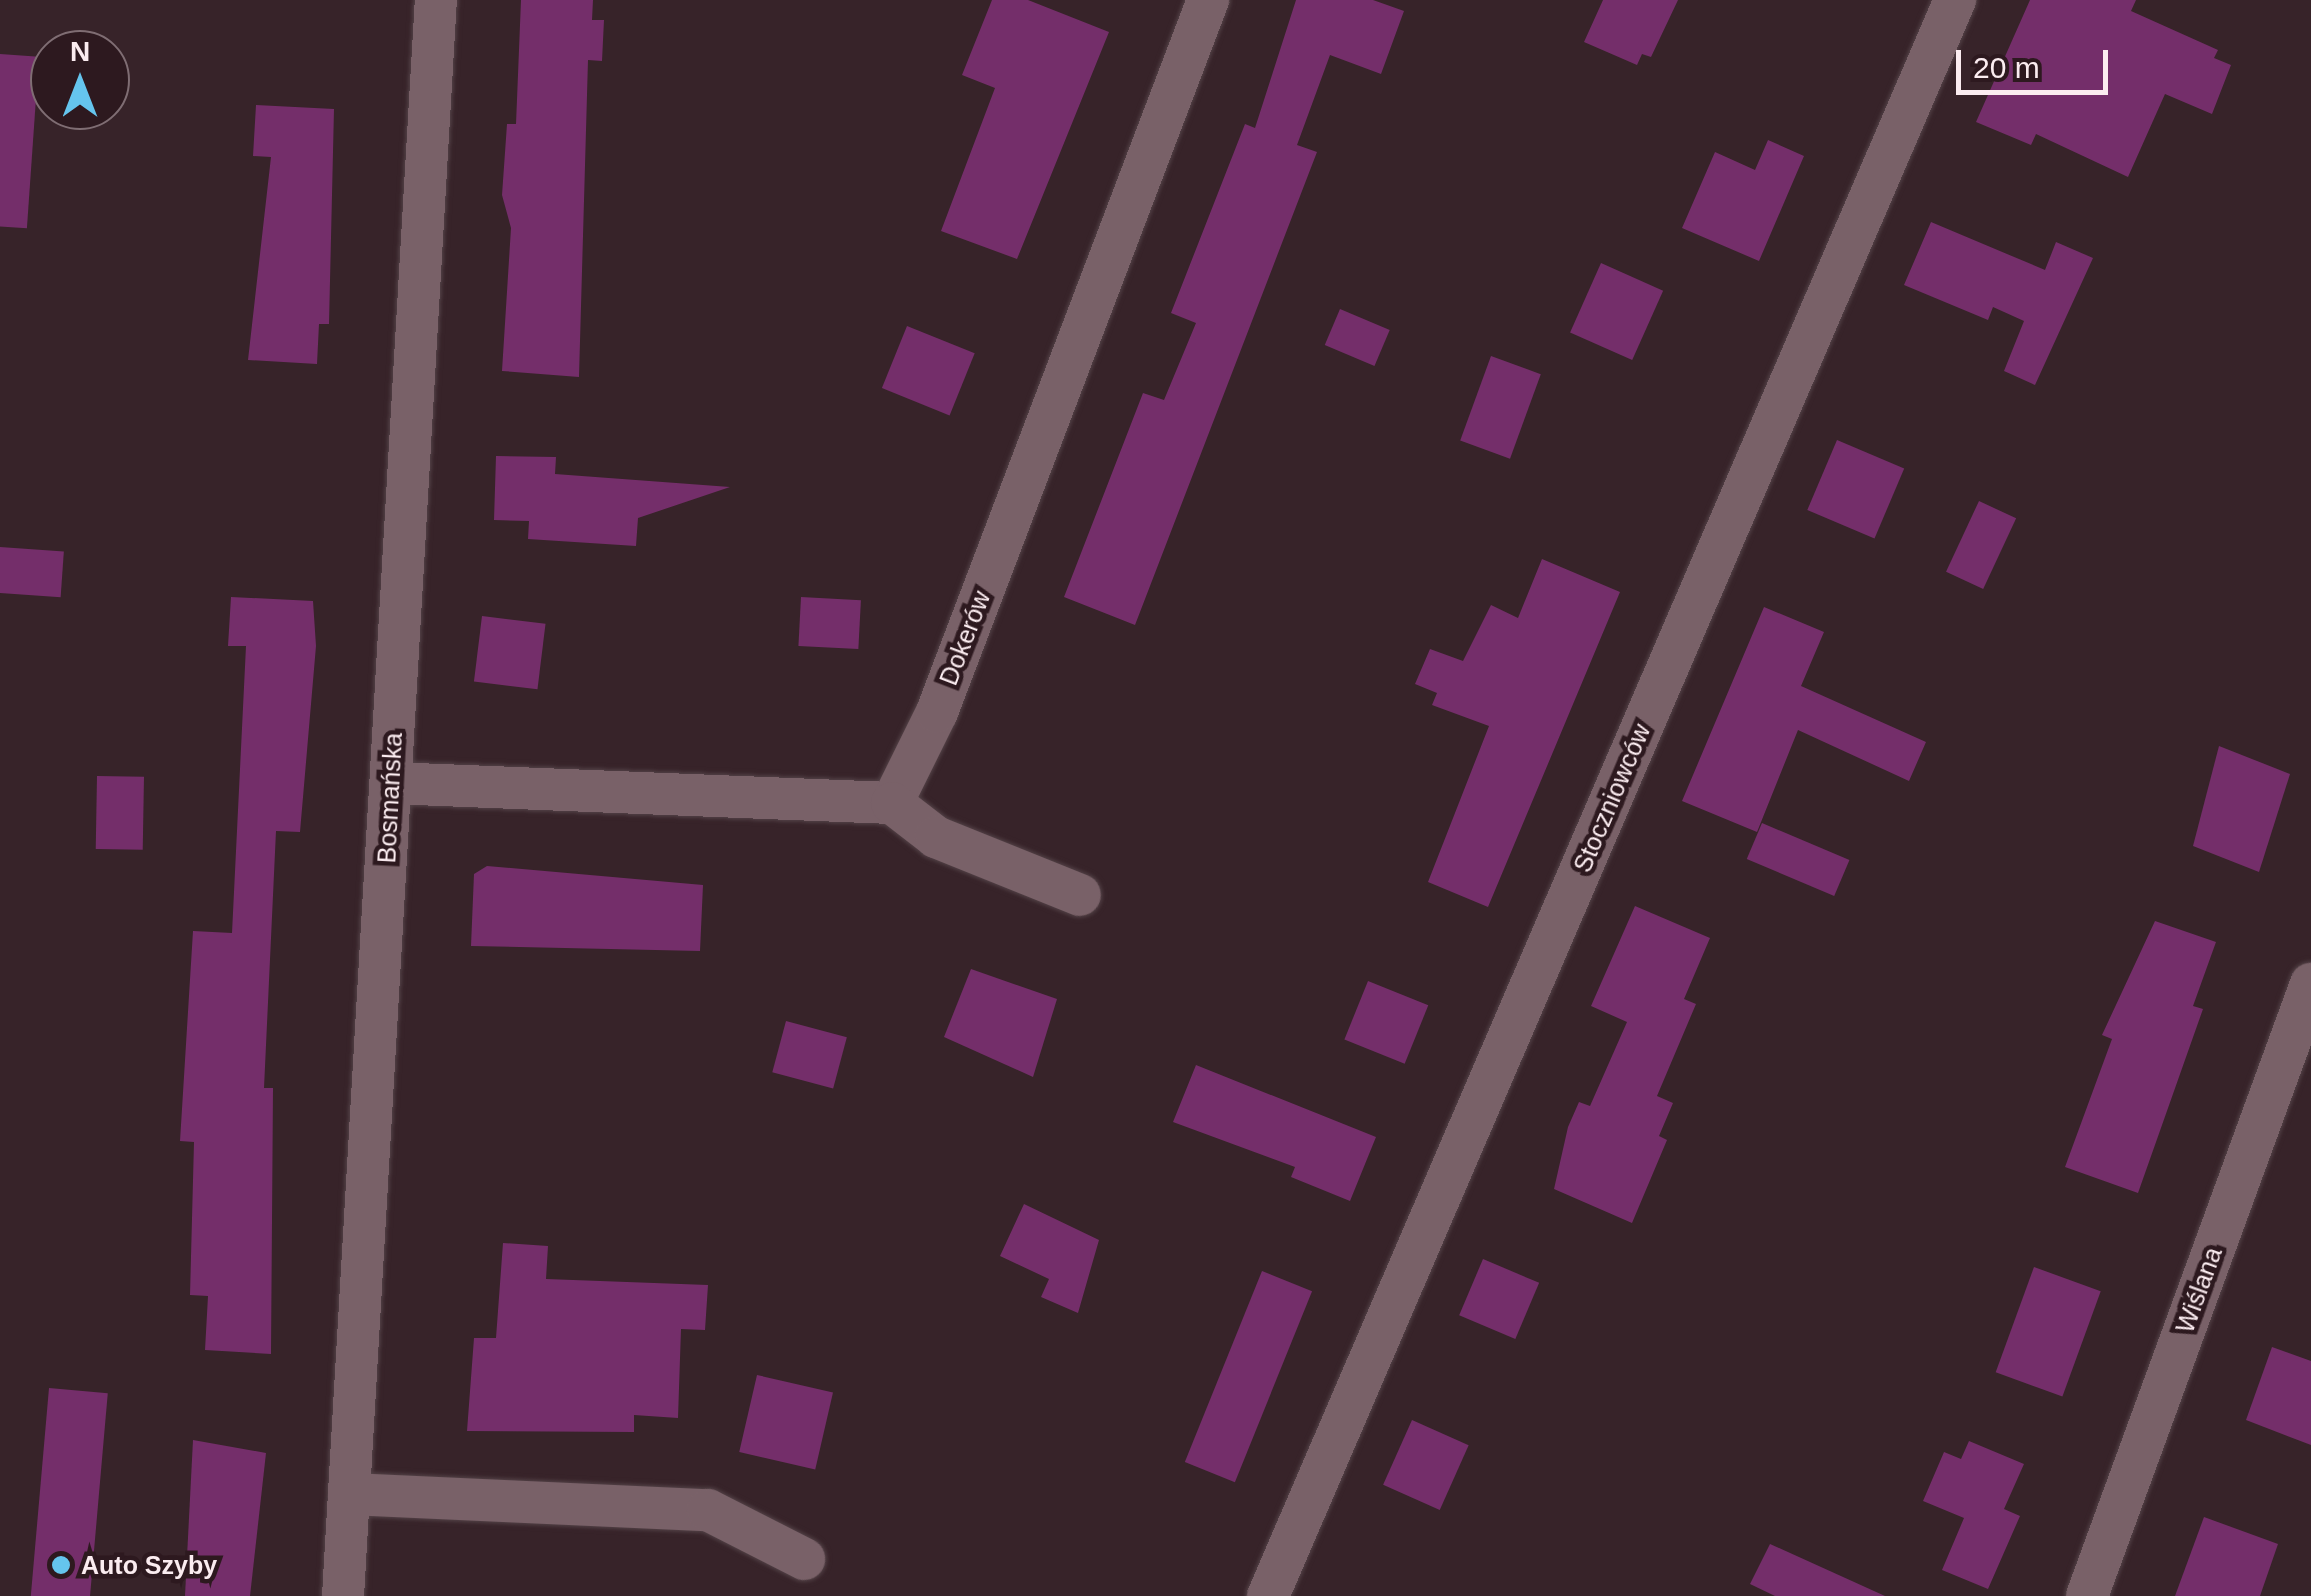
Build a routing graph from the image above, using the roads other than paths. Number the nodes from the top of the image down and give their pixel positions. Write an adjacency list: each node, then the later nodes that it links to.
1 (436, 0): 4 (street, Bosmańska)
2 (1208, 0): 5 (street, Dokerów)
3 (1955, 0): 11 (street, Stoczniowców)
4 (391, 783): 5 (street); 8 (street, Bosmańska)
5 (892, 803): 6 (street)
6 (1080, 895)
7 (2311, 984): 12 (street, Wiślana)
8 (349, 1494): 9 (street); 10 (street, Bosmańska)
9 (804, 1559)
10 (343, 1596)
11 (1268, 1596)
12 (2087, 1596)

